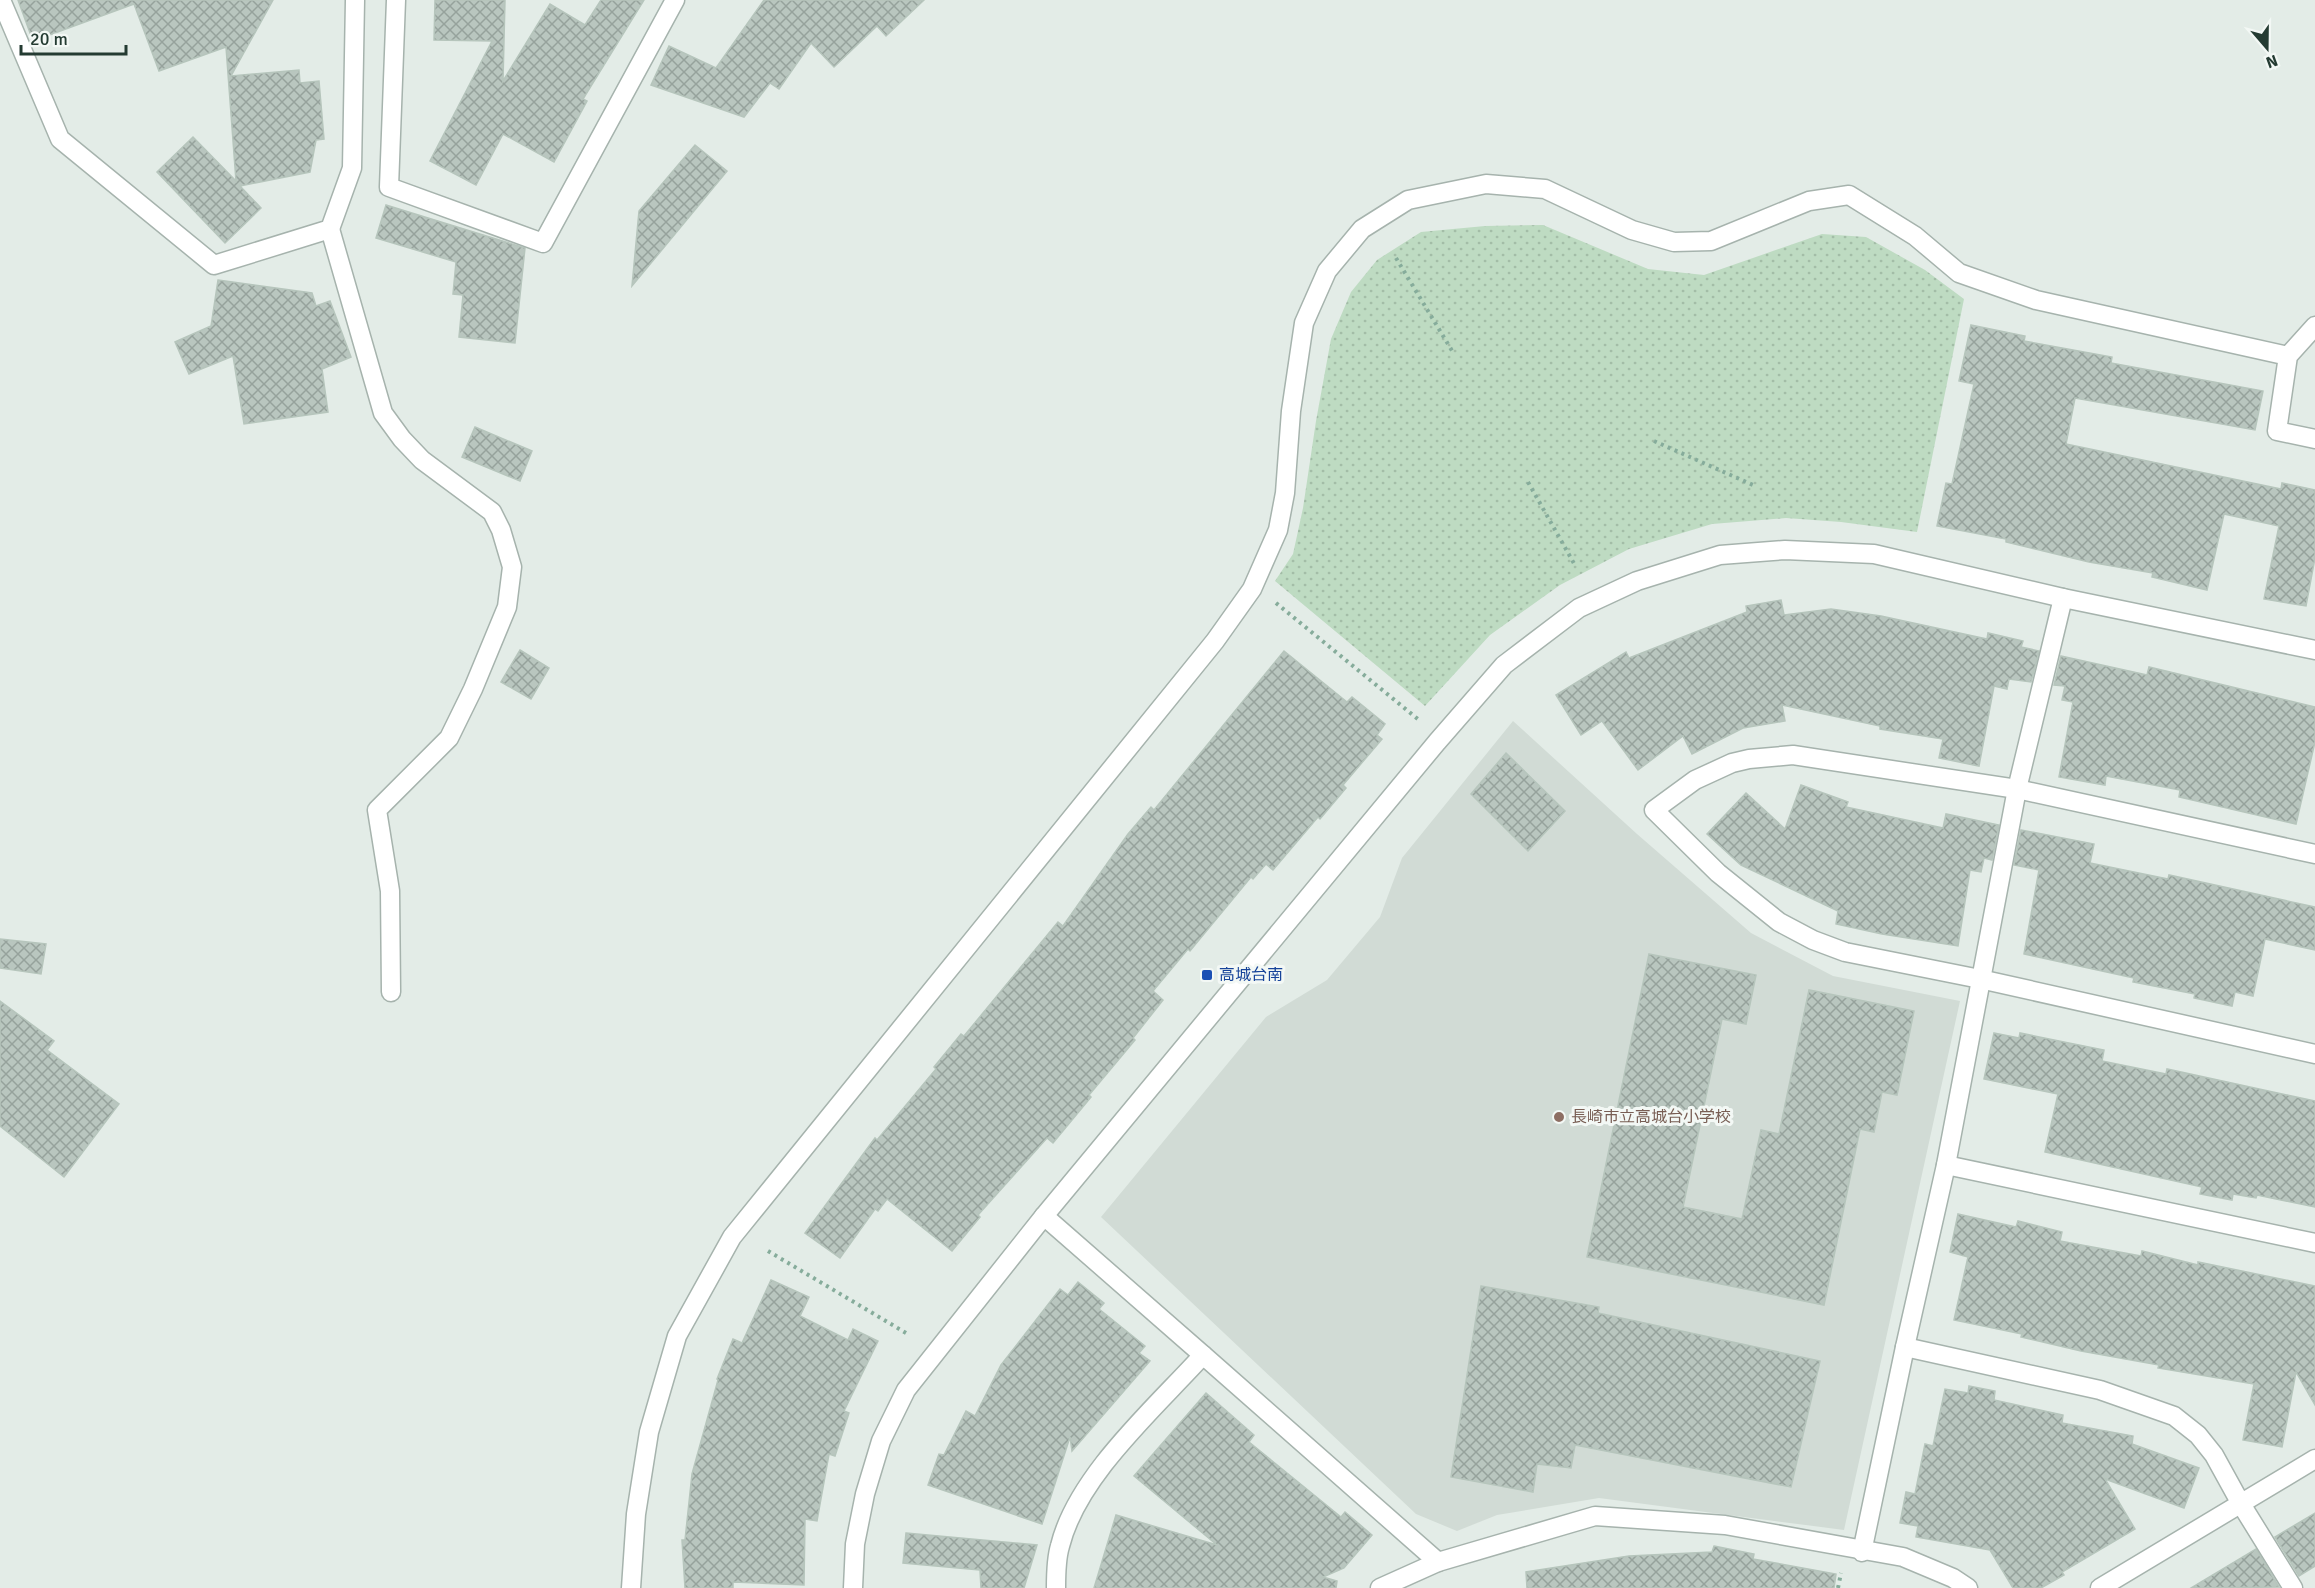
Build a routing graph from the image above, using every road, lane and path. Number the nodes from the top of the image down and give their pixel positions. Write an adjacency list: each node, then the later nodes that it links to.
1 (2, 0): 5 (street)
2 (355, 0): 5 (street)
3 (396, 0): 4 (street)
4 (675, 0)
5 (330, 229): 22 (street)
6 (1396, 258): 8 (path)
7 (2315, 326): 9 (street)
8 (1454, 354)
9 (2288, 356): 10 (street); 35 (street)
10 (2315, 439)
11 (1654, 441): 13 (path)
12 (1528, 482): 14 (path)
13 (1753, 485)
14 (1576, 567)
15 (1267, 596): 18 (path)
16 (2063, 598): 17 (street); 19 (street); 25 (street)
17 (2315, 650)
18 (1419, 720)
19 (2017, 789): 20 (street); 21 (street); 21 (street)
20 (2315, 854)
21 (1980, 978): 23 (street); 24 (street)
22 (391, 992)
23 (2315, 1054)
24 (1946, 1165): 26 (street); 29 (street)
25 (1044, 1216): 30 (street); 36 (street)
26 (2315, 1243)
27 (768, 1251): 28 (path)
28 (906, 1333)
29 (1905, 1347): 32 (street); 33 (street)
30 (1203, 1356): 34 (street); 37 (street)
31 (2315, 1459): 32 (street)
32 (2241, 1504): 40 (street); 41 (street)
33 (1862, 1551): 34 (street); 39 (street)
34 (1438, 1562): 38 (street)
35 (631, 1588)
36 (853, 1588)
37 (1056, 1588)
38 (1380, 1588)
39 (1968, 1588)
40 (2100, 1588)
41 (2293, 1588)

